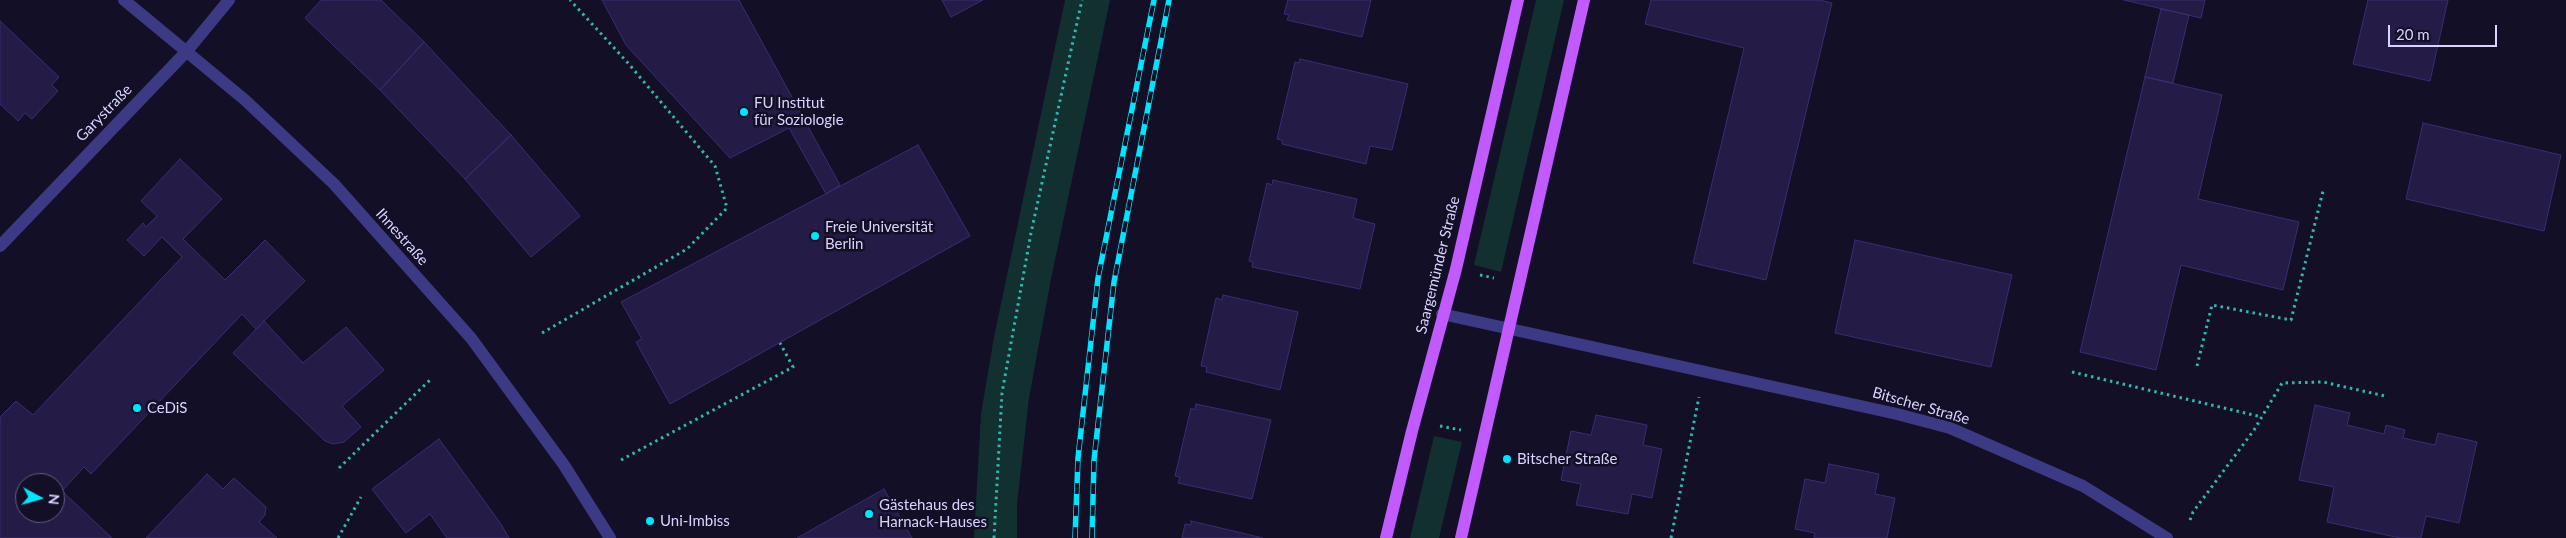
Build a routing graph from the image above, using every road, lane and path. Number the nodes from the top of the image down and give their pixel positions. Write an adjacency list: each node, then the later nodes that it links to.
1 (124, 0): 7 (street, Ihnestraße)
2 (229, 0): 7 (street, Garystraße)
3 (570, 0): 14 (path)
4 (1082, 0): 30 (path)
5 (1518, 0): 12 (main road, Saargemünder Straße)
6 (1584, 0): 13 (main road)
7 (187, 51): 9 (street, Garystraße); 29 (street, Ihnestraße)
8 (2323, 191): 16 (path)
9 (0, 246)
10 (1472, 273): 11 (path)
11 (1499, 279)
12 (1442, 314): 13 (street, Bitscher Straße); 31 (main road, Saargemünder Straße)
13 (1509, 329): 32 (main road); 34 (street, Bitscher Straße)
14 (542, 333)
15 (780, 343): 24 (path)
16 (2197, 366)
17 (2072, 372): 21 (path)
18 (431, 379): 25 (path)
19 (1700, 396): 33 (path)
20 (2385, 396): 21 (path)
21 (2262, 417): 27 (path)
22 (1437, 425): 23 (path)
23 (1464, 431)
24 (622, 460)
25 (339, 468)
26 (361, 497): 28 (path)
27 (2190, 520)
28 (338, 538)
29 (610, 538)
30 (994, 538)
31 (1386, 538)
32 (1461, 538)
33 (1671, 538)
34 (2167, 538)

